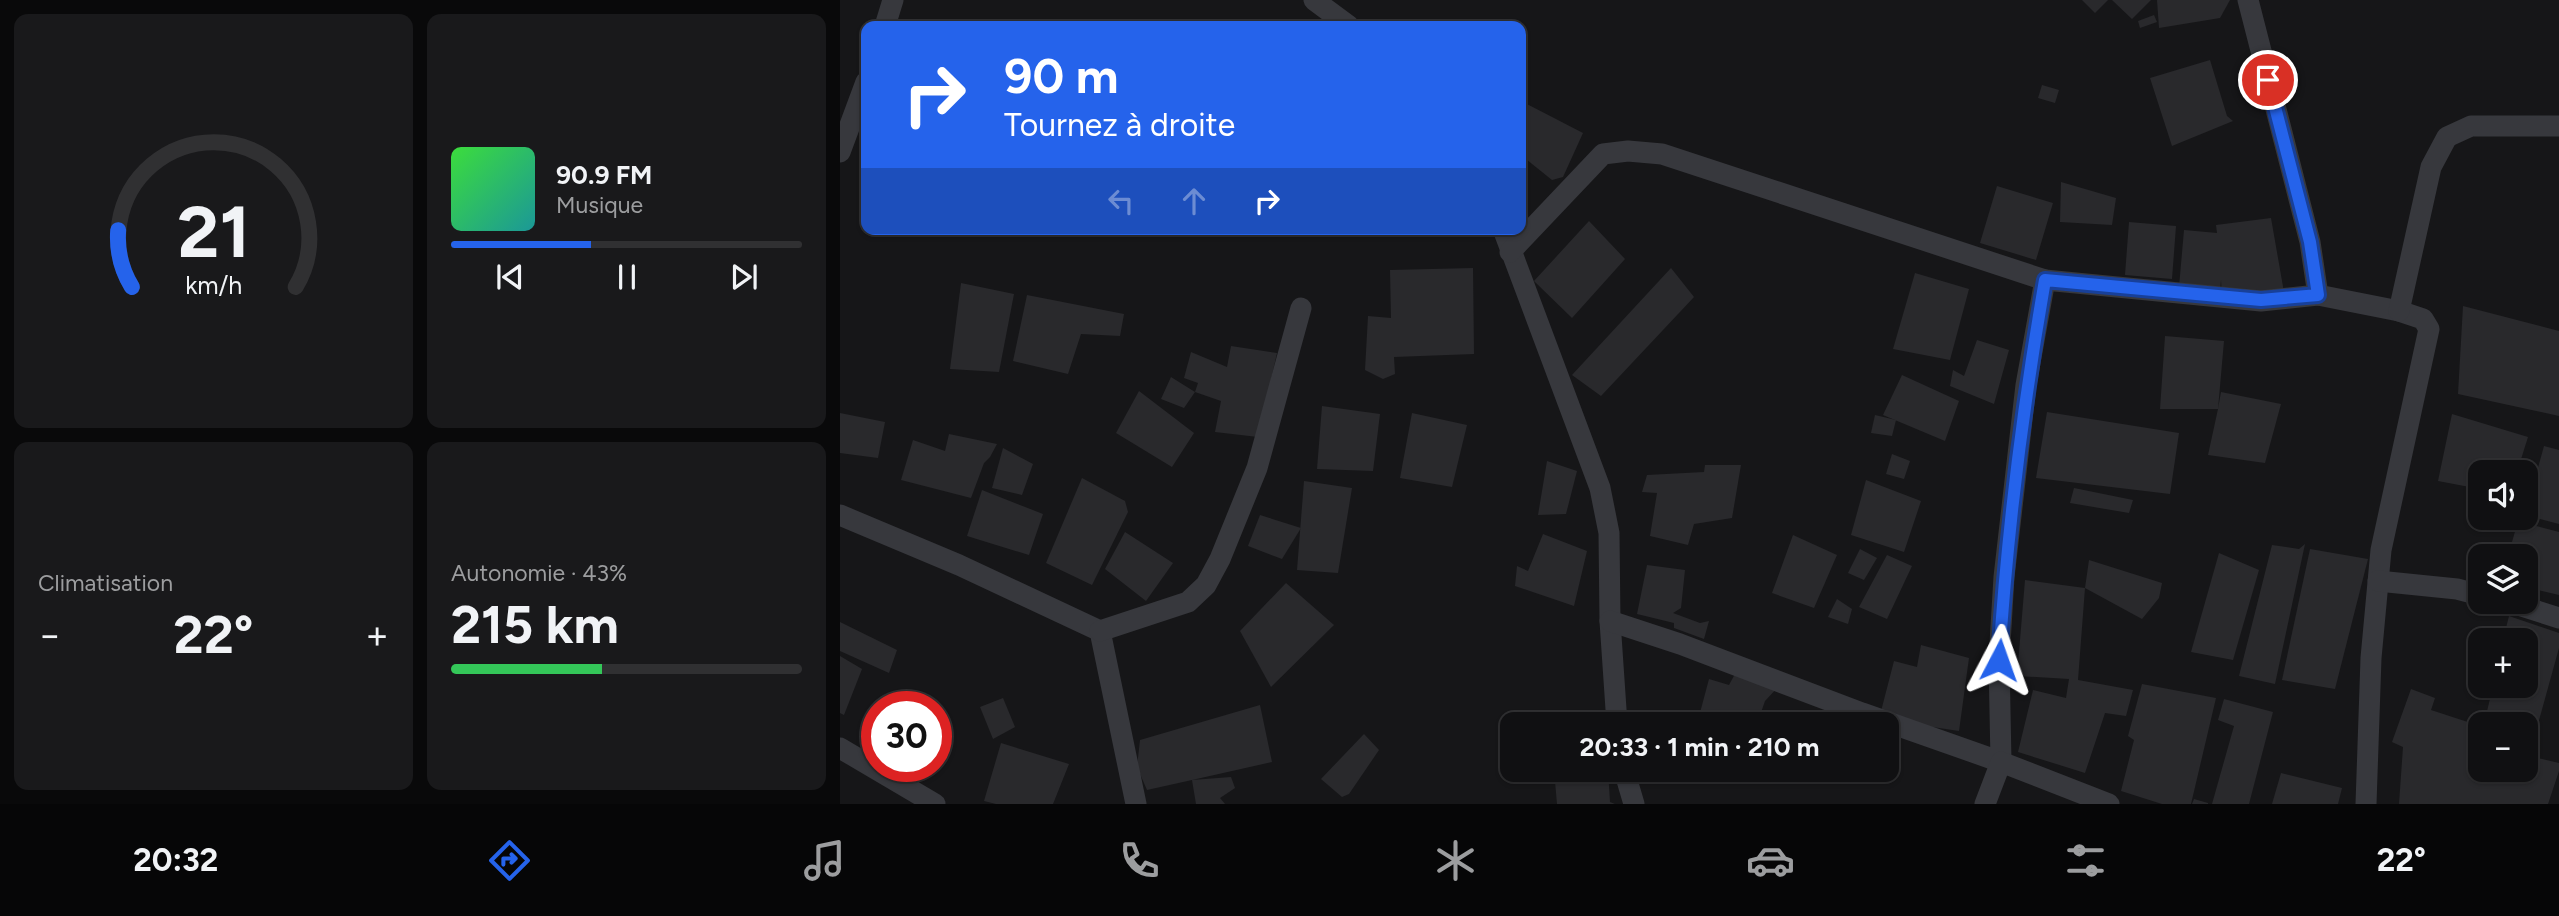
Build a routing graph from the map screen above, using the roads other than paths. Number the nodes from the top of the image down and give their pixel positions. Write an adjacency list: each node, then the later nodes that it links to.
1 (893, 0): 4 (street)
2 (1314, 0): 5 (street)
3 (2248, 0): 14 (street)
4 (887, 21)
5 (1342, 21)
6 (861, 95): 8 (street)
7 (2559, 126): 16 (street)
8 (840, 152)
9 (1505, 235): 12 (street)
10 (1526, 235): 13 (street)
11 (1526, 235): 12 (street)
12 (1510, 252): 22 (street)
13 (2045, 280): 14 (street); 26 (street)
14 (2318, 295): 16 (street)
15 (1301, 308): 23 (street)
16 (2399, 311): 18 (street)
17 (840, 515): 23 (street)
18 (2378, 581): 19 (street); 33 (street)
19 (2468, 592)
20 (2538, 611): 21 (street)
21 (2559, 618)
22 (1610, 621): 24 (street); 26 (street)
23 (1100, 631): 29 (street)
24 (1616, 712)
25 (840, 748): 28 (street)
26 (2001, 762): 31 (street); 32 (street)
27 (1628, 782): 30 (street)
28 (935, 804)
29 (1136, 804)
30 (1634, 804)
31 (1985, 804)
32 (2109, 804)
33 (2366, 804)

